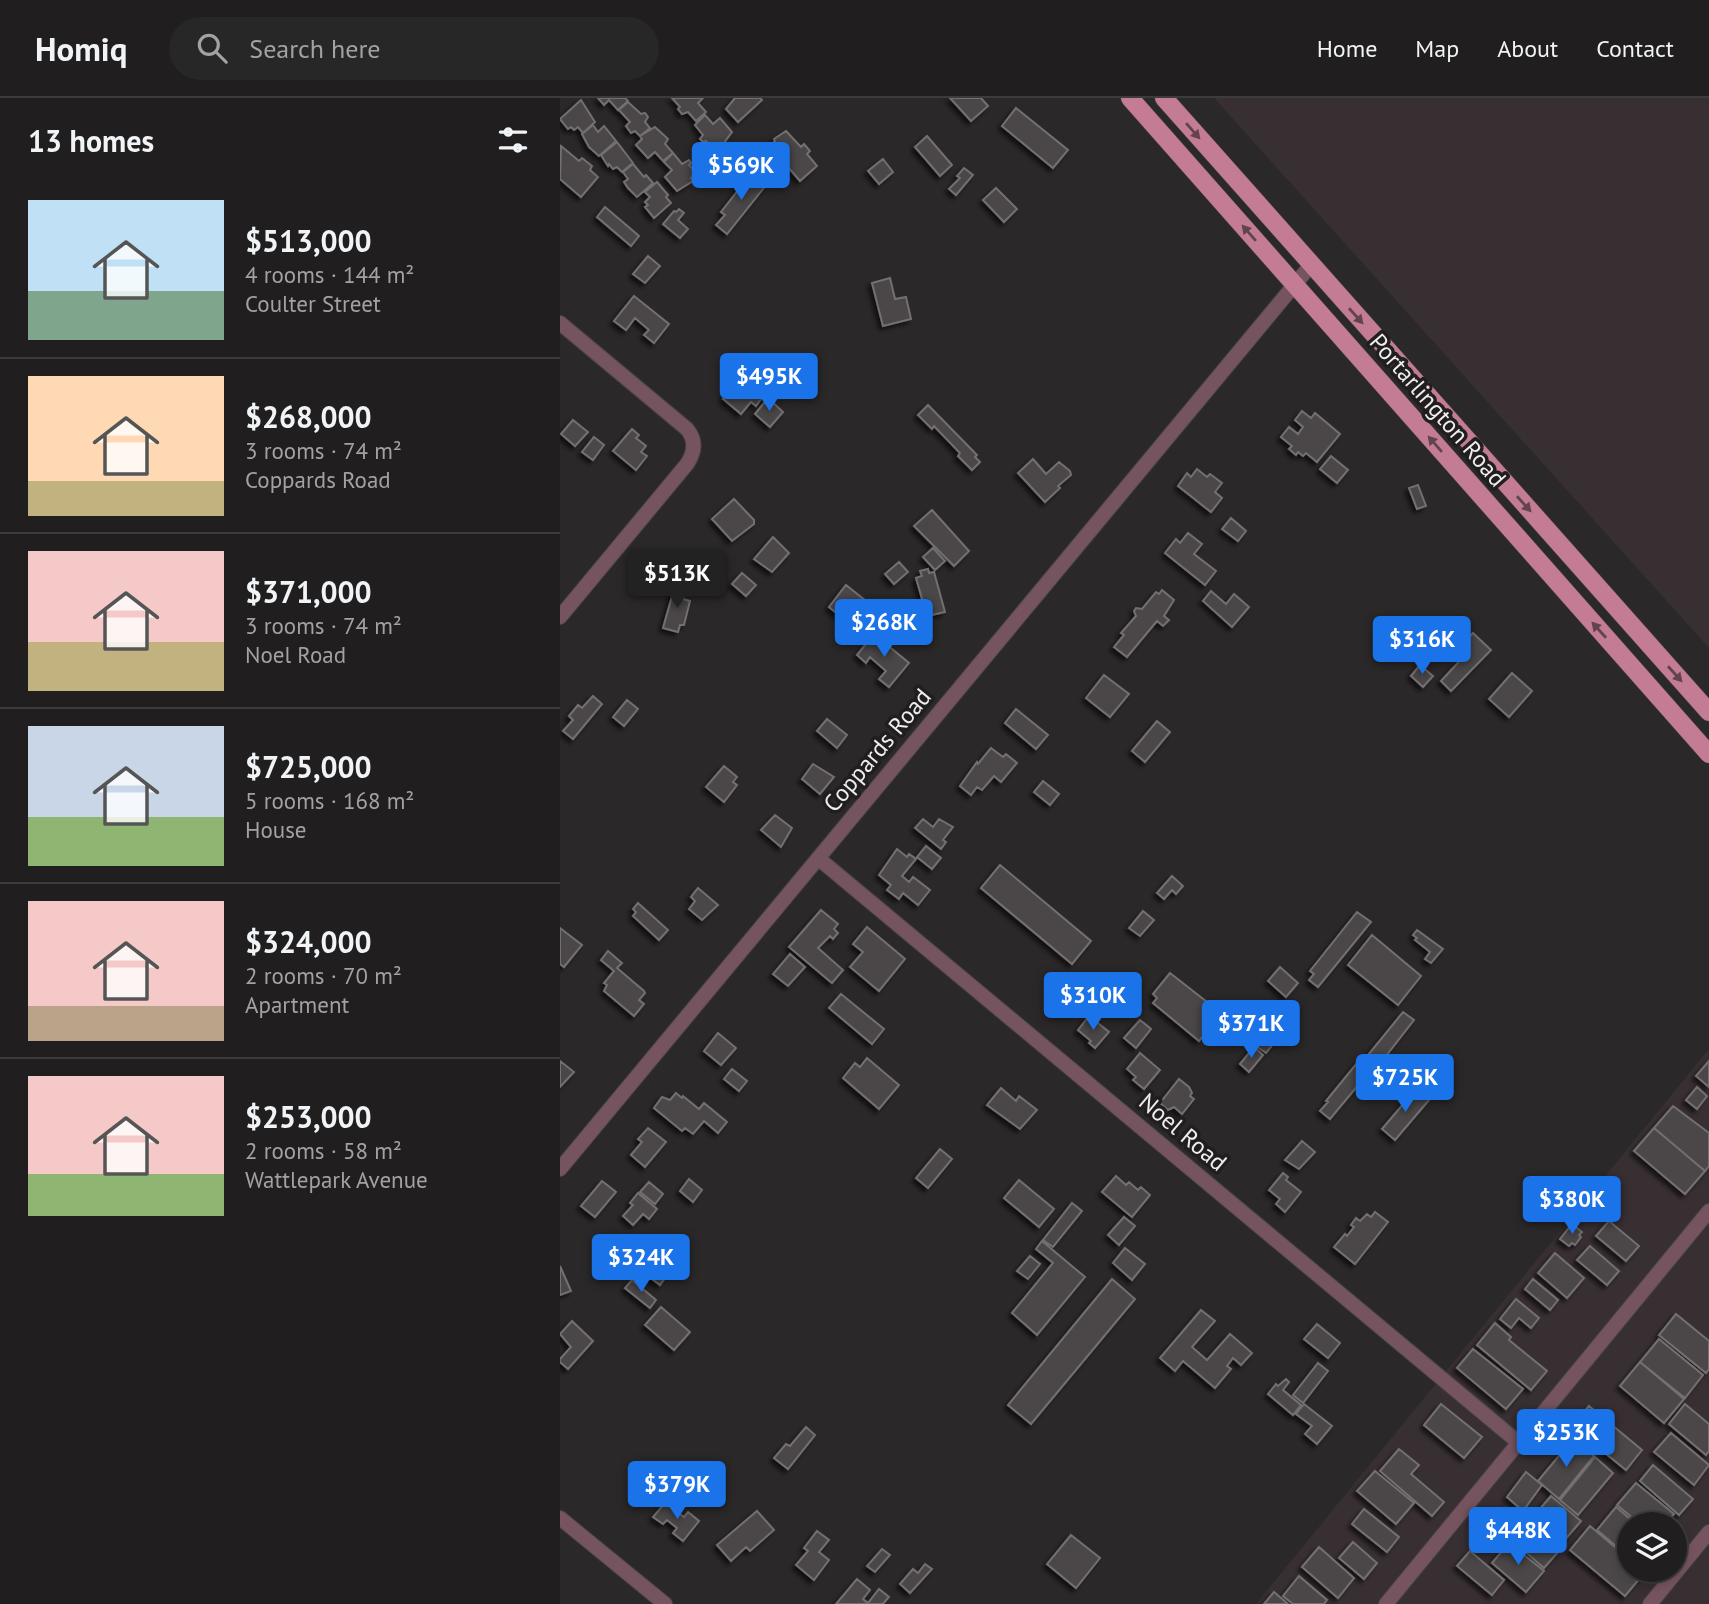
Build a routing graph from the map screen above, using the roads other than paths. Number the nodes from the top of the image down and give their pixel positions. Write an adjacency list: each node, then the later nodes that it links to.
1 (1130, 98): 4 (main road, Portarlington Road, one-way to 1)
2 (1164, 98): 3 (main road, Portarlington Road, one-way to 3)
3 (1311, 265): 4 (street, Coppards Road); 7 (main road, Portarlington Road, one-way to 7)
4 (1294, 284): 8 (main road, Portarlington Road, one-way to 4); 9 (street, Coppards Road)
5 (560, 323): 6 (street)
6 (560, 617)
7 (1709, 712)
8 (1709, 754)
9 (818, 858): 10 (street, Coppards Road); 12 (street, Noel Road)
10 (560, 1169)
11 (1709, 1211): 12 (street)
12 (1518, 1442): 16 (street)
13 (560, 1518): 15 (street)
14 (1709, 1532): 17 (street)
15 (665, 1604)
16 (1386, 1604)
17 (1650, 1604)

